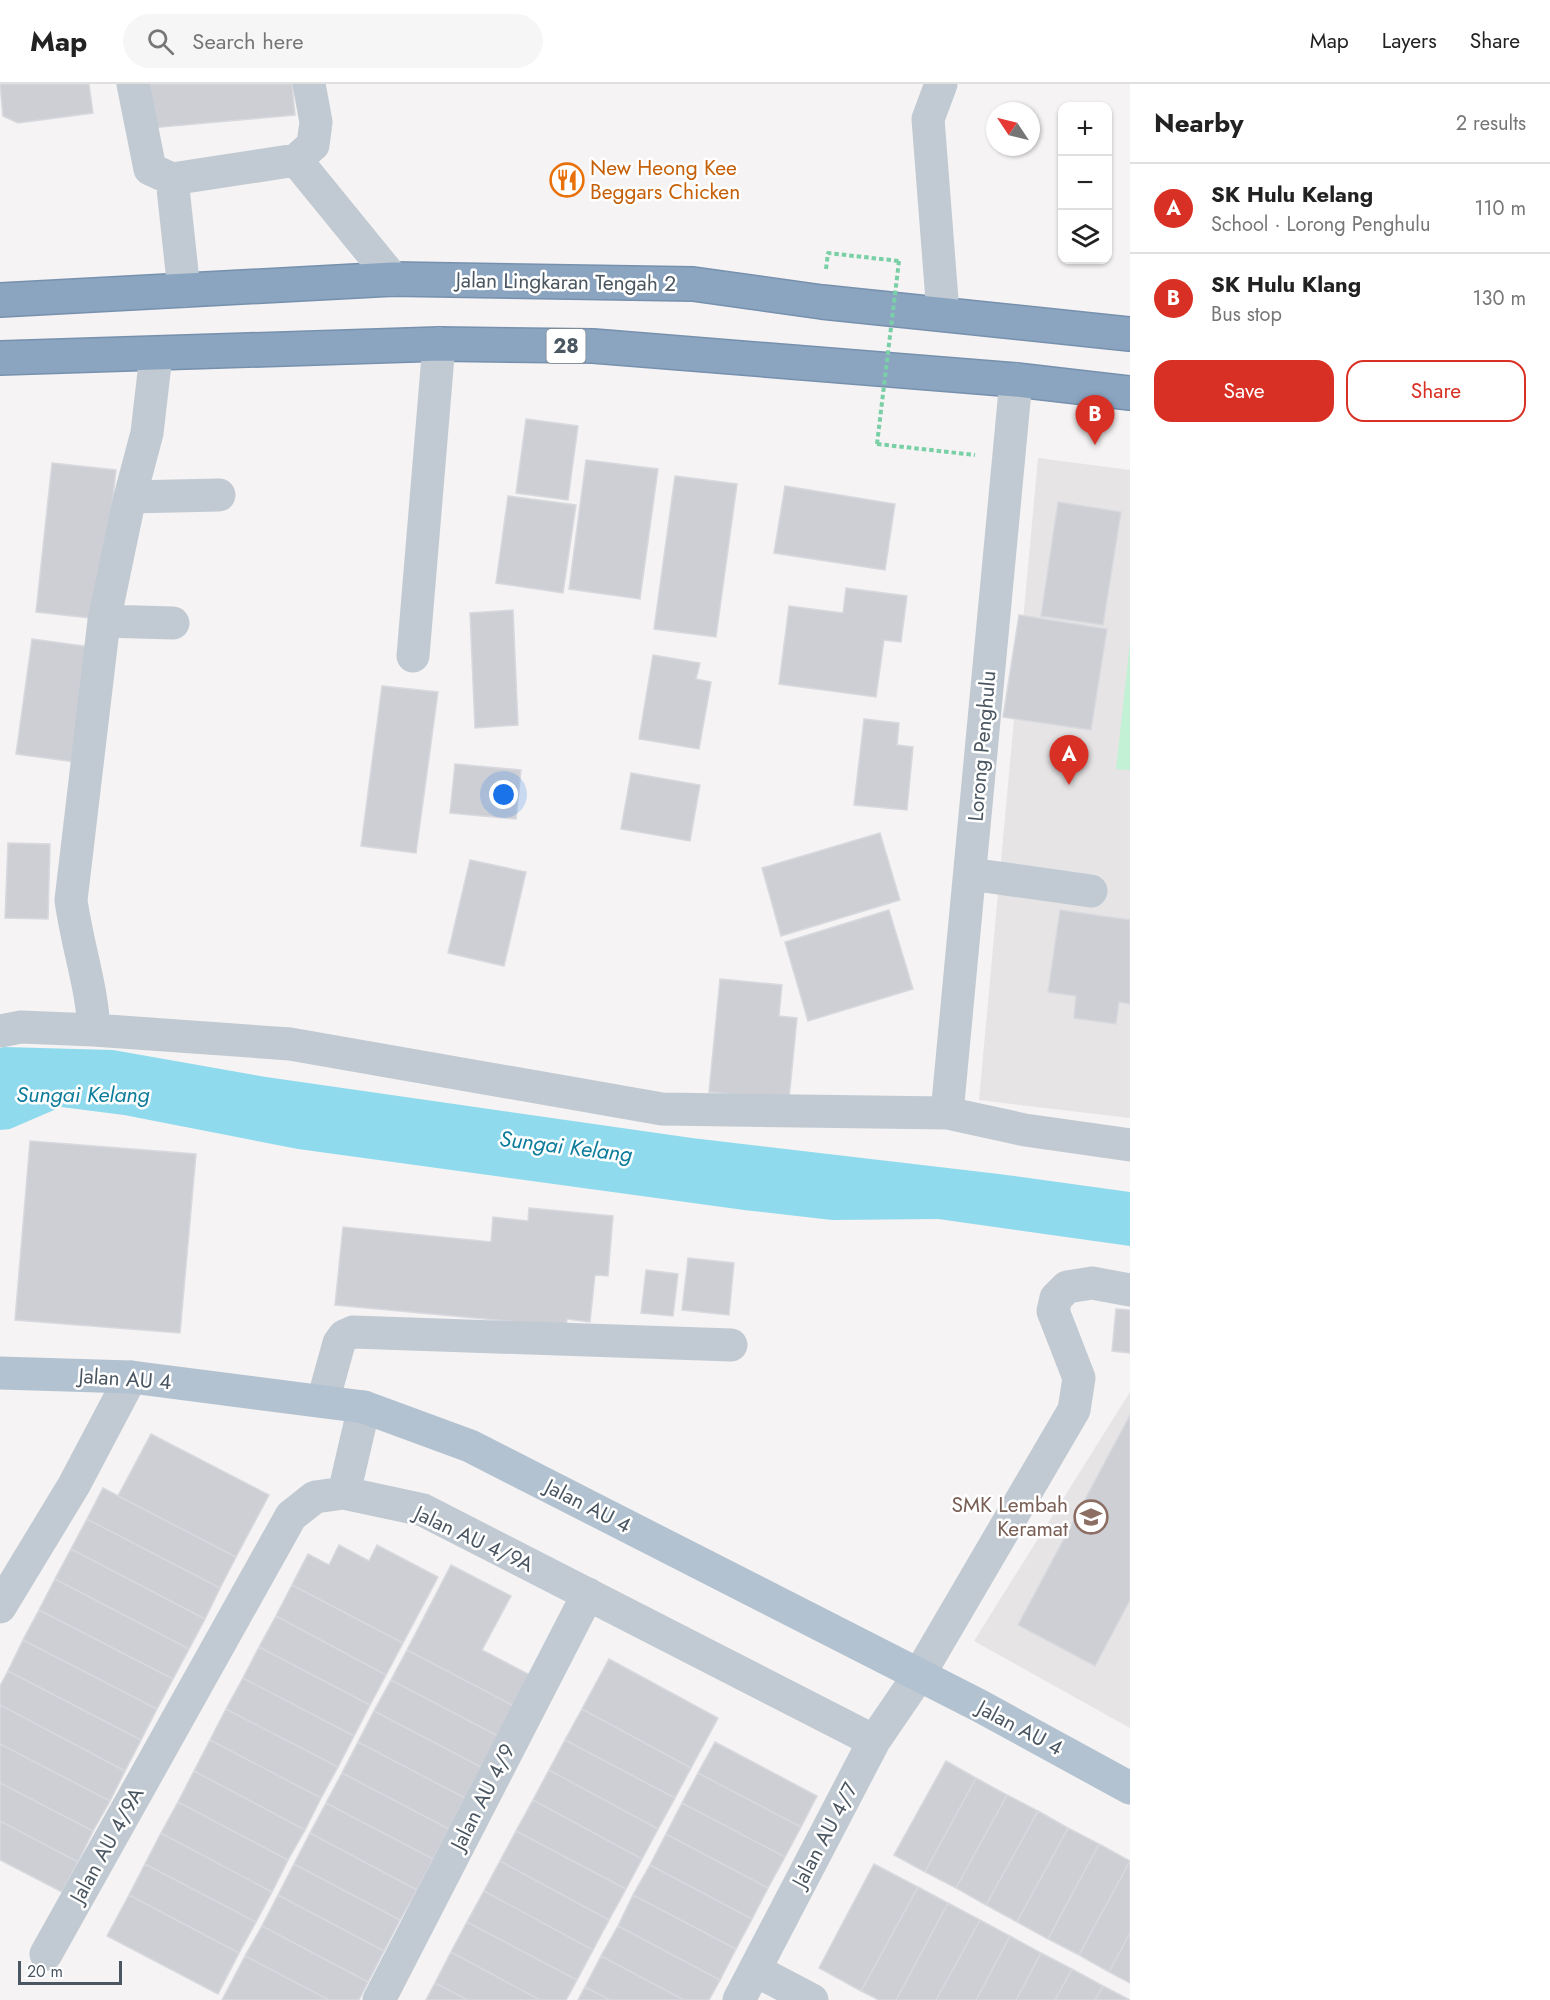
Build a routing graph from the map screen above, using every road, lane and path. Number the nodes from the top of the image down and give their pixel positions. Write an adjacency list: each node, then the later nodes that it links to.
1 (133, 84): 5 (street)
2 (309, 84): 4 (street)
3 (941, 84): 10 (street)
4 (296, 160): 5 (street); 7 (street)
5 (172, 179): 8 (street)
6 (828, 253): 17 (path, bridge)
7 (393, 279): 8 (highway, Jalan Lingkaran Tengah 2); 10 (highway, Jalan Lingkaran Tengah 2)
8 (184, 290): 9 (highway, Jalan Lingkaran Tengah 2)
9 (0, 300)
10 (943, 313): 11 (highway, Jalan Lingkaran Tengah 2)
11 (1130, 334)
12 (439, 344): 13 (highway, 28); 15 (highway, 28); 22 (street)
13 (156, 355): 14 (highway, 28); 19 (street)
14 (0, 358)
15 (1016, 380): 16 (highway, 28); 23 (street, Lorong Penghulu)
16 (1130, 393)
17 (959, 453)
18 (219, 495): 19 (street)
19 (130, 497): 20 (street)
20 (104, 621): 21 (street); 25 (street)
21 (173, 623)
22 (413, 656)
23 (970, 874): 24 (street); 27 (street, Lorong Penghulu)
24 (1091, 891)
25 (94, 1030): 26 (street); 27 (street)
26 (0, 1031)
27 (947, 1113): 28 (street)
28 (1130, 1145)
29 (1130, 1290): 38 (street, Jalan AU 4/7)
30 (731, 1345): 33 (street)
31 (5, 1373): 32 (main road, Jalan AU 4)
32 (131, 1377): 33 (main road, Jalan AU 4); 37 (street)
33 (323, 1401): 34 (main road, Jalan AU 4)
34 (364, 1407): 35 (street); 38 (main road, Jalan AU 4)
35 (344, 1493): 36 (street, Jalan AU 4/9A); 41 (street, Jalan AU 4/9A)
36 (588, 1594): 39 (street, Jalan AU 4/9A); 43 (street, Jalan AU 4/9)
37 (0, 1606)
38 (919, 1676): 39 (street, Jalan AU 4/7); 40 (main road, Jalan AU 4)
39 (874, 1742): 42 (street, Jalan AU 4/7)
40 (1130, 1788)
41 (46, 1954)
42 (755, 1970): 44 (street, Jalan AU 4/7); 45 (street)
43 (379, 2000)
44 (739, 2000)
45 (812, 2000)

